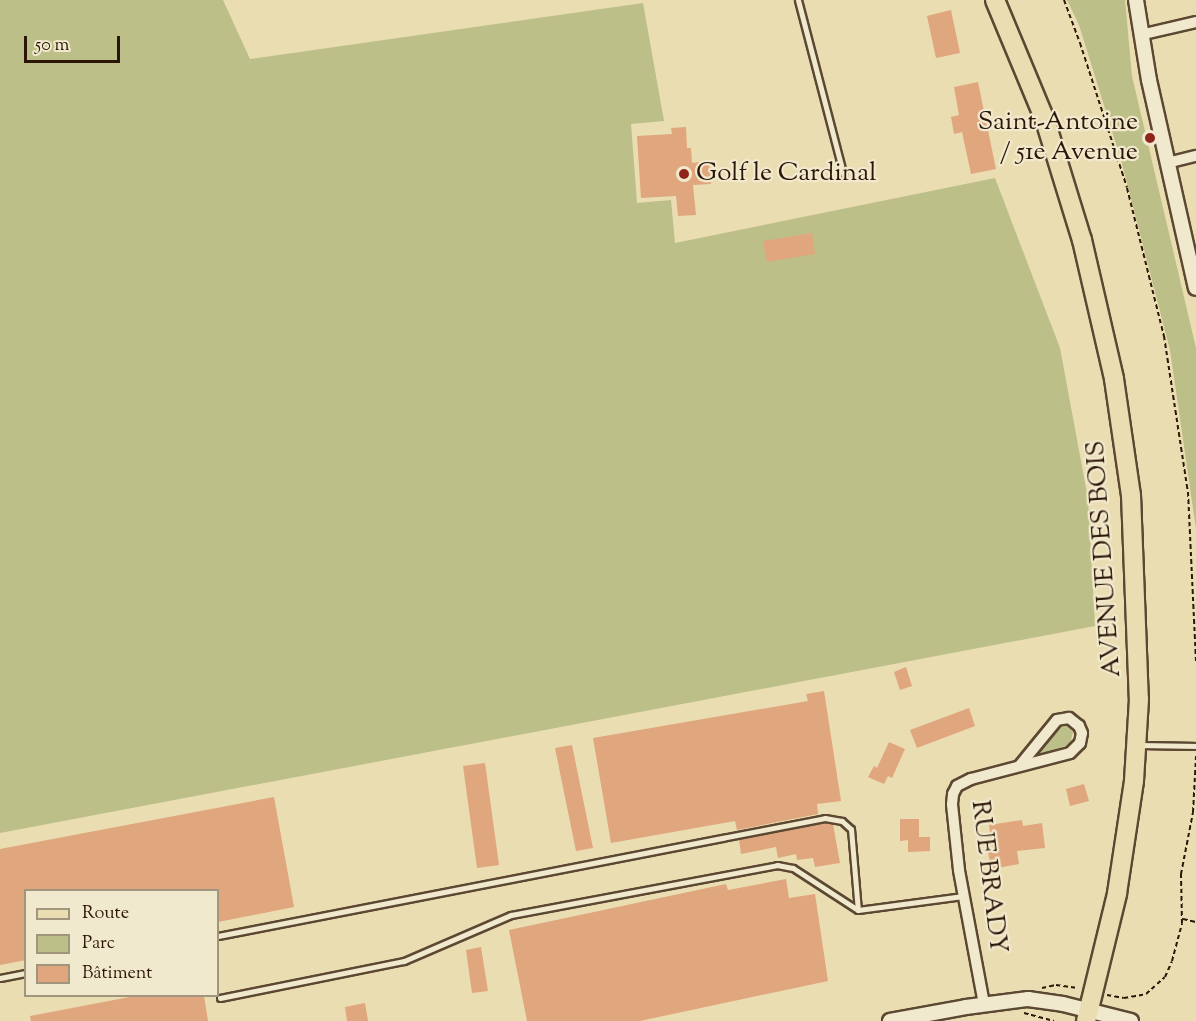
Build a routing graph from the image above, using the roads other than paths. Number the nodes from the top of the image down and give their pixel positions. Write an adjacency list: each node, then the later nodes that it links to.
1 (798, 0): 8 (lane)
2 (995, 0): 10 (main road, AVENUE DES BOIS)
3 (1136, 0): 5 (street)
4 (1196, 22): 5 (street)
5 (1140, 35): 7 (street)
6 (1196, 156): 7 (street)
7 (1167, 163): 9 (street)
8 (843, 173)
9 (1196, 288)
10 (1137, 745): 11 (lane); 20 (main road, AVENUE DES BOIS)
11 (1196, 746)
12 (1020, 765): 12 (street, RUE BRADY); 13 (street, RUE BRADY)
13 (963, 896): 14 (lane); 19 (street, RUE BRADY)
14 (858, 910): 15 (lane); 18 (lane)
15 (219, 936)
16 (24, 973): 17 (lane)
17 (0, 978)
18 (220, 998)
19 (984, 1004): 20 (street); 21 (street)
20 (1088, 1015): 22 (street)
21 (891, 1021)
22 (1131, 1021)

